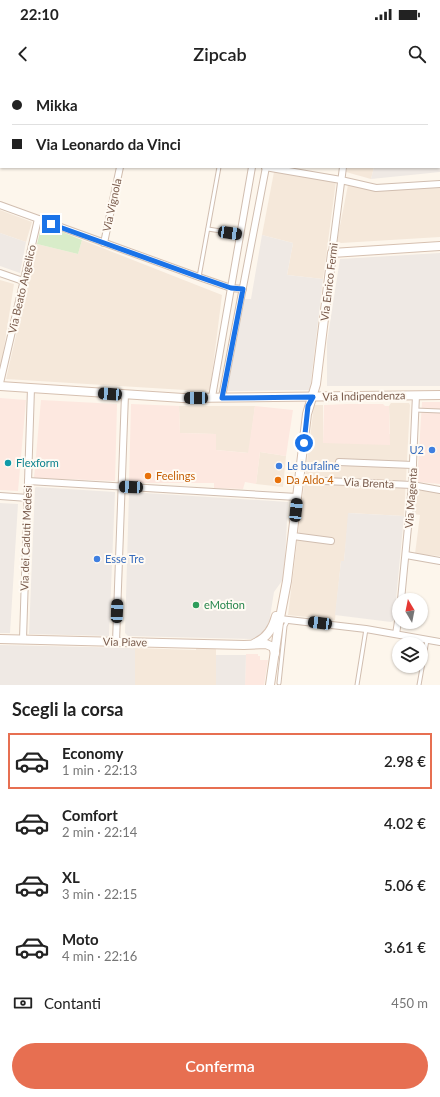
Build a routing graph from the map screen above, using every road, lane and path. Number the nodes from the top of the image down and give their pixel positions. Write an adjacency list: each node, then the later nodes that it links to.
1 (120, 168): 13 (street, Via Vignola)
2 (219, 168): 11 (lane)
3 (252, 168): 12 (street)
4 (265, 168): 20 (street)
5 (271, 168): 7 (street)
6 (343, 168): 7 (street, Via Enrico Fermi)
7 (341, 180): 8 (street); 15 (street, Via Enrico Fermi)
8 (440, 184)
9 (0, 205): 10 (street)
10 (38, 219): 13 (street); 18 (street, Via Beato Angelico)
11 (208, 229): 12 (lane); 17 (lane)
12 (240, 234): 19 (street)
13 (104, 243): 17 (street)
14 (440, 246): 15 (street)
15 (332, 253): 27 (street, Via Enrico Fermi)
16 (0, 273): 18 (street)
17 (199, 277): 19 (street)
18 (23, 281): 21 (street, Via Beato Angelico)
19 (231, 288): 20 (street); 28 (street)
20 (243, 289): 29 (street)
21 (0, 383)
22 (0, 386): 23 (street, Via Indipendenza)
23 (31, 388): 24 (street, Via Indipendenza); 34 (street, Via dei Caduti Medesi)
24 (125, 394): 28 (street, Via Indipendenza); 37 (street)
25 (440, 395): 26 (street, Via Indipendenza)
26 (416, 396): 27 (street, Via Indipendenza); 30 (street, Via Magenta)
27 (313, 397): 29 (street, Via Indipendenza); 40 (street, Via Enrico Fermi)
28 (212, 398): 29 (street, Via Indipendenza)
29 (222, 398)
30 (416, 410): 31 (lane); 33 (street, Via Magenta)
31 (440, 411)
32 (339, 462): 33 (street)
33 (413, 465): 36 (street, Via Magenta)
34 (28, 481): 37 (street); 41 (street, Via dei Caduti Medesi)
35 (325, 481): 36 (street, Via Brenta)
36 (412, 485): 38 (street, Via Brenta); 44 (street, Via Magenta)
37 (122, 486): 40 (street); 57 (street)
38 (440, 490)
39 (0, 496): 41 (street)
40 (297, 497): 42 (street, Via Enrico Fermi)
41 (28, 498): 55 (street, Via dei Caduti Medesi)
42 (292, 536): 43 (street); 46 (street, Via Enrico Fermi)
43 (331, 541)
44 (406, 555): 45 (street); 47 (street, Via Magenta)
45 (440, 560)
46 (287, 581): 48 (street); 59 (street)
47 (402, 593)
48 (280, 619): 49 (street); 60 (street)
49 (290, 620): 50 (street); 63 (lane)
50 (366, 629): 52 (street); 65 (lane)
51 (397, 629): 52 (street)
52 (396, 634): 53 (street)
53 (412, 637)
54 (0, 639): 55 (street, Via Piave)
55 (22, 639): 57 (street, Via Piave)
56 (428, 640): 58 (street)
57 (116, 642): 59 (street, Via Piave)
58 (440, 642)
59 (247, 645): 60 (street, Via Piave); 61 (street)
60 (275, 653): 61 (street)
61 (273, 663): 64 (street)
62 (421, 673): 66 (lane)
63 (279, 683)
64 (270, 685)
65 (357, 685)
66 (419, 685)

